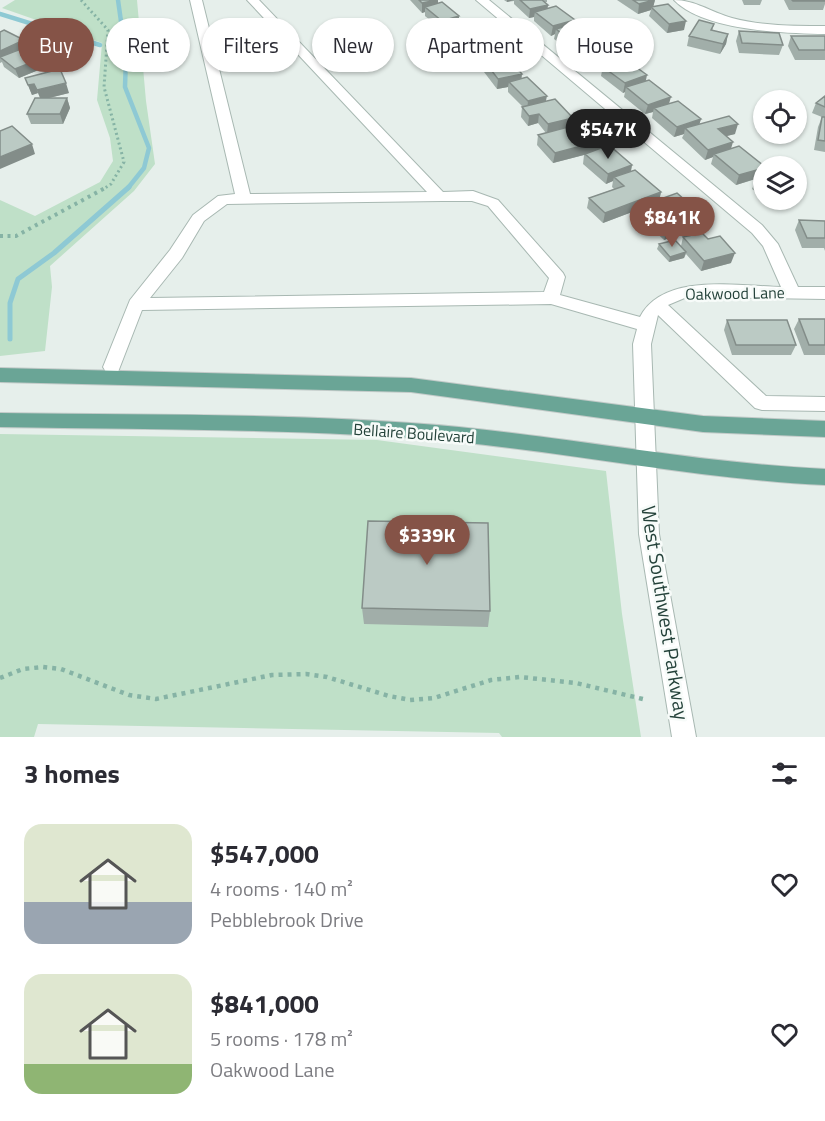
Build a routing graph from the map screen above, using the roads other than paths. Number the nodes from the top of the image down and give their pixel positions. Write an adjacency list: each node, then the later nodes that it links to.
1 (196, 0): 7 (street)
2 (253, 0): 6 (street)
3 (482, 0): 8 (street)
4 (680, 0): 5 (street)
5 (825, 30)
6 (440, 197): 7 (street); 10 (street)
7 (244, 199): 11 (street)
8 (792, 292): 9 (street, Oakwood Lane); 12 (street, Oakwood Lane)
9 (825, 293)
10 (551, 298): 11 (street); 13 (street)
11 (136, 304): 14 (street)
12 (658, 305): 13 (street, Oakwood Lane); 16 (street)
13 (645, 325): 17 (street, Oakwood Lane)
14 (112, 367)
15 (0, 375): 17 (main road)
16 (825, 404)
17 (644, 417): 19 (main road); 20 (street, West Southwest Parkway)
18 (0, 420): 20 (main road, Bellaire Boulevard)
19 (825, 429)
20 (646, 461): 21 (main road, Bellaire Boulevard); 22 (street, West Southwest Parkway)
21 (825, 477)
22 (684, 737)

